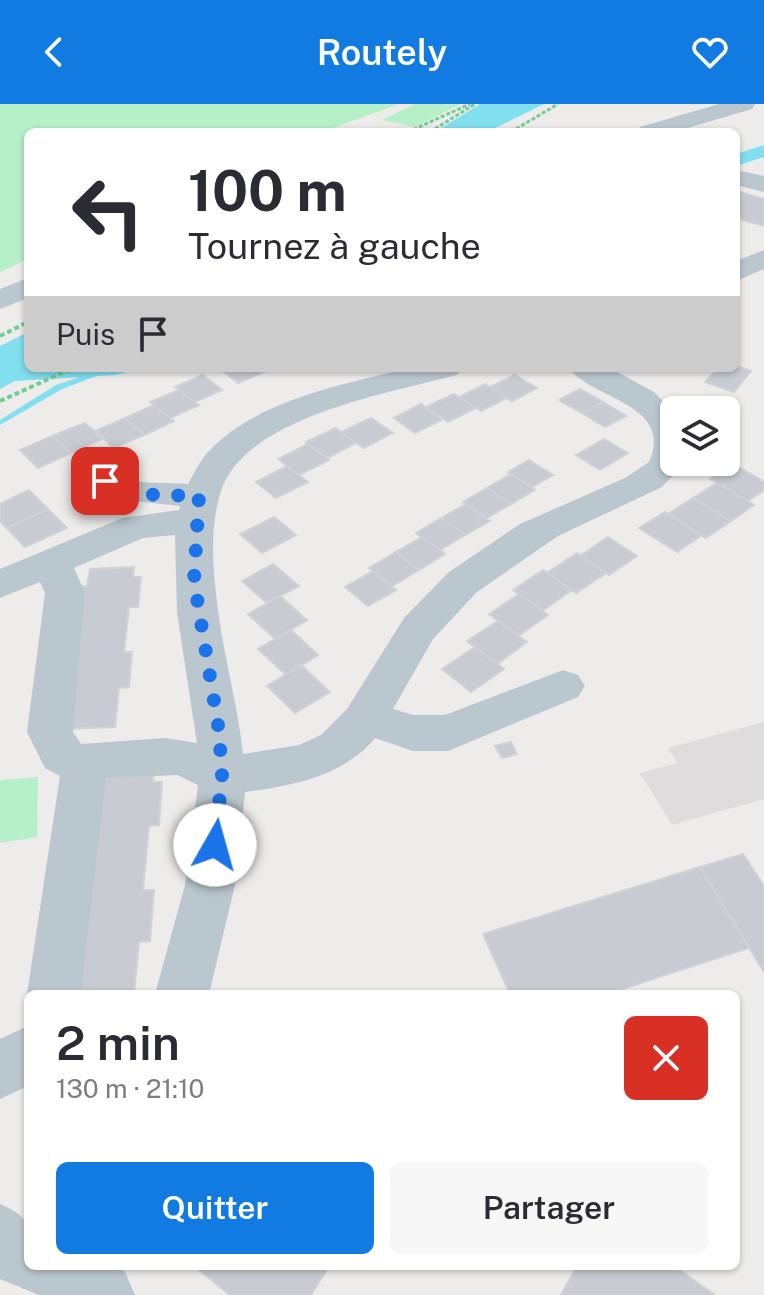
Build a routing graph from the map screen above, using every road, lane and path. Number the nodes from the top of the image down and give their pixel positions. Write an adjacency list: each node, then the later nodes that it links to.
1 (470, 104): 5 (path)
2 (475, 104): 6 (path)
3 (558, 104): 7 (path)
4 (738, 105): 8 (street); 9 (street)
5 (417, 128)
6 (436, 128)
7 (518, 128)
8 (661, 128)
9 (755, 129)
10 (764, 258): 11 (street)
11 (740, 270)
12 (24, 289): 13 (street)
13 (0, 300)
14 (24, 324): 15 (path)
15 (0, 336)
16 (64, 372): 19 (path)
17 (432, 372): 21 (street)
18 (593, 372): 25 (street)
19 (0, 401)
20 (95, 471): 21 (street)
21 (198, 508): 22 (street); 27 (street)
22 (52, 563): 23 (street); 26 (street)
23 (0, 584)
24 (563, 686): 25 (street)
25 (367, 718): 27 (street)
26 (85, 762): 27 (street); 28 (street)
27 (222, 775): 29 (street)
28 (55, 990)
29 (183, 990)
30 (24, 1056): 31 (street)
31 (0, 1071)
32 (0, 1236): 33 (street)
33 (24, 1256)

